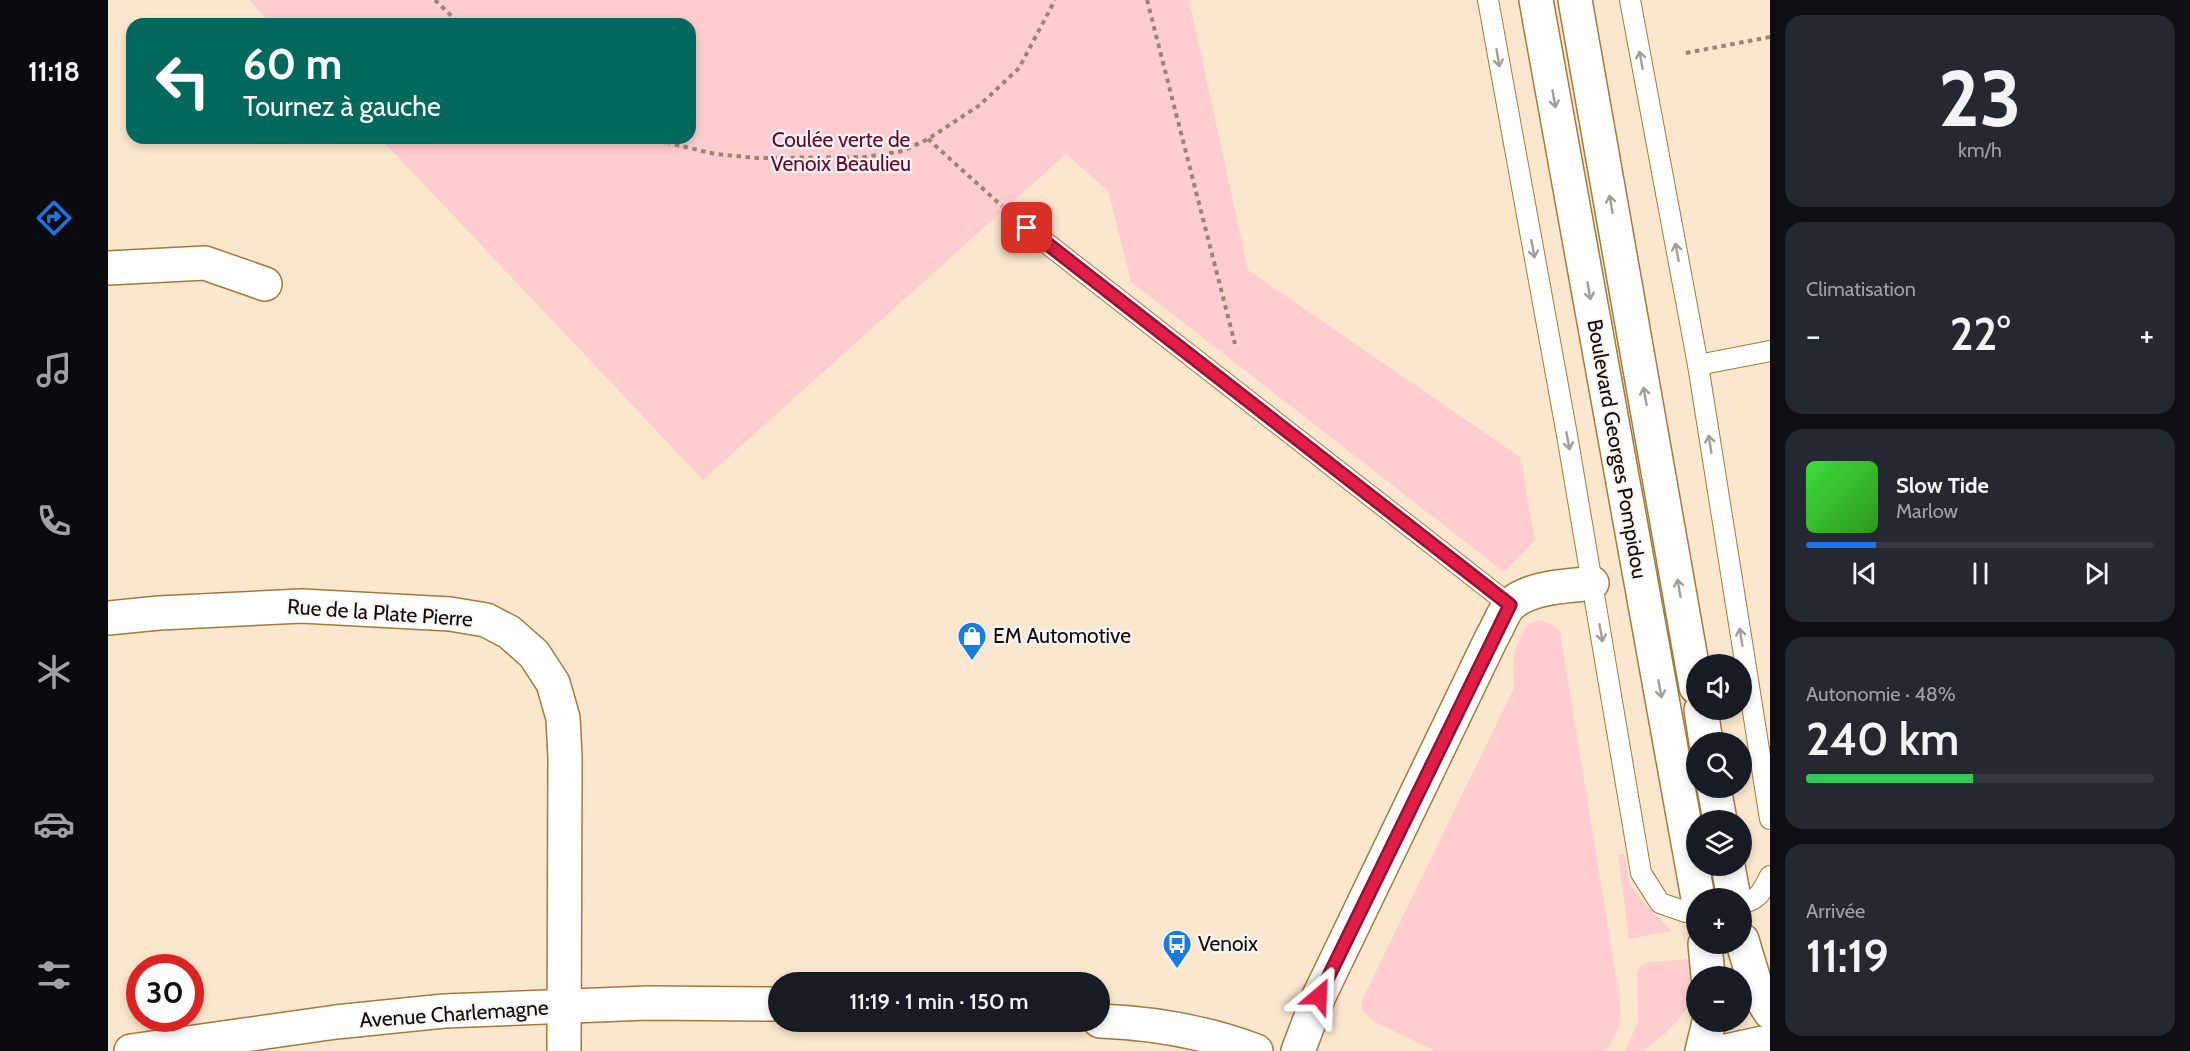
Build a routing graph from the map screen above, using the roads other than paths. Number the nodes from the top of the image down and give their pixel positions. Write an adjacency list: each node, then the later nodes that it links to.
1 (1488, 0): 10 (lane, one-way to 10)
2 (1536, 0): 16 (street, Boulevard Georges Pompidou, one-way to 16)
3 (1575, 0): 13 (street, Boulevard Georges Pompidou, one-way to 3)
4 (1630, 0): 9 (lane, one-way to 4)
5 (1027, 228): 11 (lane)
6 (108, 268): 7 (street)
7 (265, 284)
8 (1770, 351): 9 (lane)
9 (1698, 365): 14 (lane, one-way to 9)
10 (1592, 583): 11 (street); 18 (lane, one-way to 18)
11 (1510, 605): 29 (street)
12 (108, 618): 21 (street, Rue de la Plate Pierre)
13 (1690, 654)
14 (1770, 819)
15 (1770, 876): 17 (lane)
16 (1696, 888)
17 (1752, 901)
18 (1686, 912)
19 (1746, 954): 22 (street)
20 (768, 1004): 21 (street, Avenue Charlemagne)
21 (563, 1006): 26 (street, Avenue Charlemagne); 27 (street, Rue de la Plate Pierre)
22 (1770, 1012)
23 (1110, 1022): 28 (street)
24 (1707, 1032): 30 (street)
25 (1770, 1044): 31 (street)
26 (131, 1051)
27 (564, 1051)
28 (1256, 1051)
29 (1298, 1051)
30 (1702, 1051)
31 (1726, 1051)

